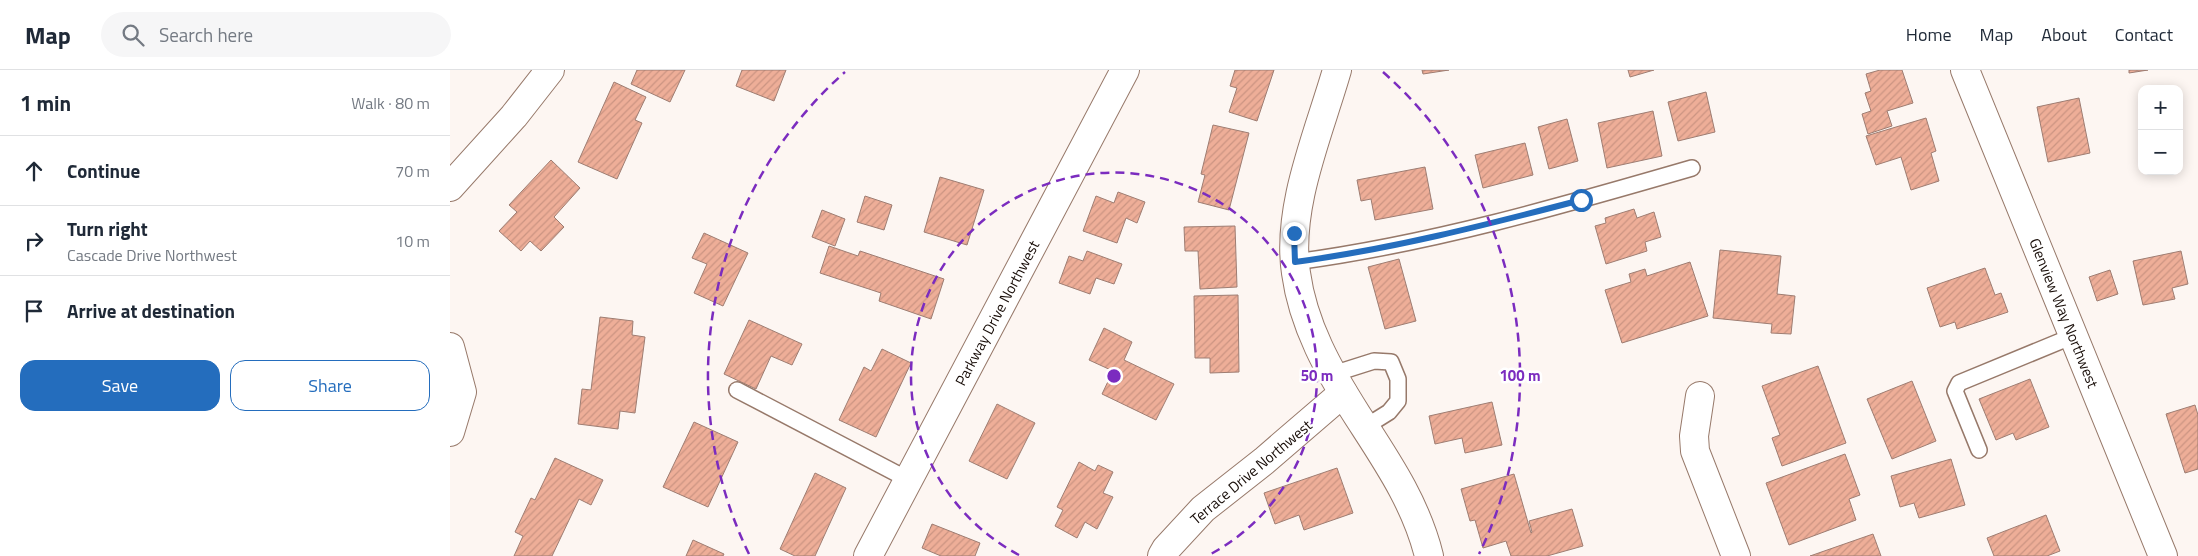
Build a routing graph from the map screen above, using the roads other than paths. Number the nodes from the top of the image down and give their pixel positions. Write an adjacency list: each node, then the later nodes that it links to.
1 (550, 70): 6 (street)
2 (1125, 70): 16 (street, Parkway Drive Northwest)
3 (1337, 70): 7 (street)
4 (1965, 70): 8 (street, Glenview Way Northwest)
5 (1692, 168): 7 (lane)
6 (450, 187)
7 (1295, 262): 10 (street)
8 (2073, 336): 15 (lane); 21 (street, Glenview Way Northwest)
9 (450, 347): 14 (street)
10 (1338, 384): 13 (street); 13 (lane); 18 (street, Terrace Drive Northwest)
11 (737, 390): 16 (lane)
12 (1700, 396): 20 (street)
13 (1364, 427): 19 (street)
14 (450, 432)
15 (1979, 450)
16 (909, 480): 17 (street, Parkway Drive Northwest)
17 (868, 556)
18 (1162, 556)
19 (1429, 556)
20 (1736, 556)
21 (2163, 556)

